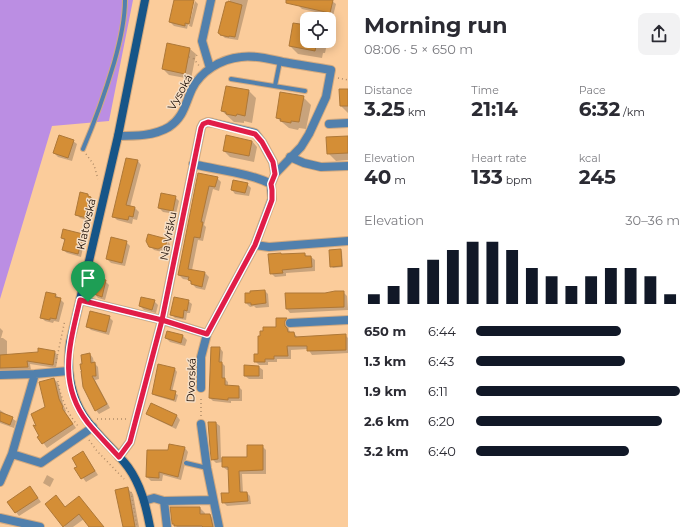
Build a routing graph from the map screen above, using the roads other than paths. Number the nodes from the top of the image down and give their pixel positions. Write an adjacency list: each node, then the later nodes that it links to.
1 (125, 0): 12 (lane)
2 (145, 0): 11 (main road, Klatovská)
3 (211, 0): 5 (street)
4 (280, 61): 5 (street, Vysoká); 7 (lane); 13 (street, Vysoká)
5 (210, 68): 11 (street, Vysoká)
6 (231, 79): 7 (lane)
7 (275, 86): 8 (lane)
8 (305, 91)
9 (348, 123): 10 (street)
10 (329, 124)
11 (118, 136): 20 (main road, Klatovská)
12 (83, 149)
13 (290, 157): 15 (street); 16 (street)
14 (193, 164): 16 (street, Na Vršku); 17 (street); 21 (street, Na Vršku)
15 (348, 166)
16 (275, 174): 17 (street)
17 (271, 184): 19 (street, Dvorská)
18 (348, 241): 19 (street)
19 (255, 245): 24 (street, Dvorská)
20 (80, 300): 21 (street); 25 (main road, Klatovská)
21 (162, 320): 24 (street); 32 (street, Na Vršku)
22 (348, 320): 23 (street)
23 (290, 323)
24 (207, 334): 28 (street, Dvorská)
25 (68, 371): 26 (street); 30 (main road, Klatovská)
26 (35, 374): 27 (street); 31 (street)
27 (0, 375)
28 (201, 388)
29 (201, 424): 34 (street)
30 (93, 428): 31 (street); 32 (main road, Klatovská)
31 (12, 454): 35 (street)
32 (119, 457): 38 (main road, Klatovská)
33 (186, 463): 34 (lane)
34 (207, 468): 37 (street)
35 (0, 482)
36 (164, 500): 37 (street); 38 (street); 42 (street)
37 (213, 500): 43 (street)
38 (144, 501): 41 (main road, Klatovská)
39 (0, 518): 40 (street)
40 (40, 527)
41 (150, 527)
42 (167, 527)
43 (219, 527)

